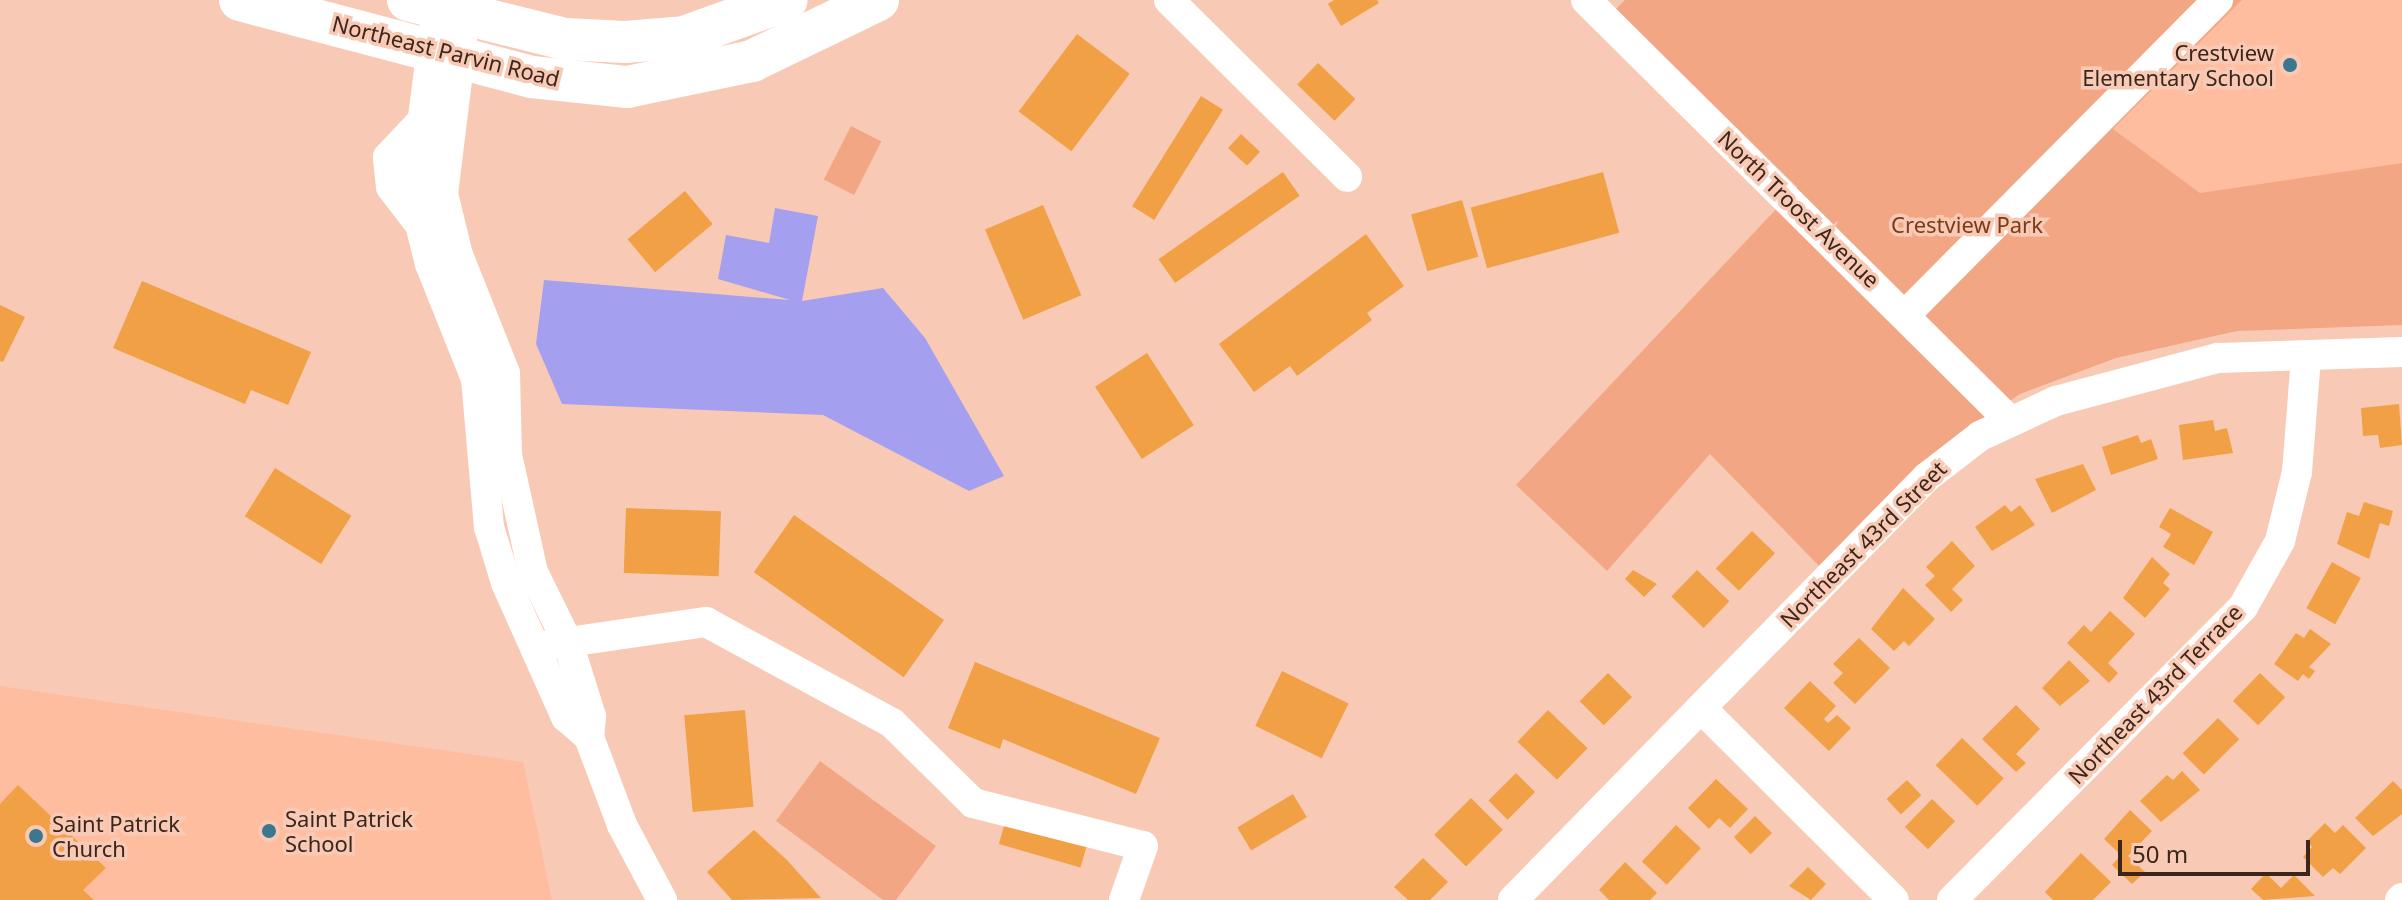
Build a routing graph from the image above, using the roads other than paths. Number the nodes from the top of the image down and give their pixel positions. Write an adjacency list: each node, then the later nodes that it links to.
1 (240, 0): 7 (main road, Northeast Parvin Road)
2 (787, 0): 7 (main road, Northeast Parvin Road)
3 (878, 0): 7 (main road, Northeast Parvin Road)
4 (1169, 0): 9 (street)
5 (1586, 0): 10 (street, North Troost Avenue)
6 (2218, 0): 10 (street)
7 (439, 25): 8 (street)
8 (429, 133): 14 (street); 15 (street)
9 (1347, 177)
10 (1906, 314): 13 (street, North Troost Avenue)
11 (2402, 352): 12 (street, Northeast 43rd Street)
12 (2306, 358): 13 (street, Northeast 43rd Street); 22 (street, Northeast 43rd Terrace)
13 (2009, 420): 16 (street, Northeast 43rd Street)
14 (568, 643): 15 (street); 17 (street); 19 (street)
15 (531, 648): 17 (street)
16 (1701, 708): 20 (street, Northeast 43rd Street); 21 (street)
17 (589, 737): 18 (street)
18 (662, 900)
19 (1124, 900)
20 (1513, 900)
21 (1894, 900)
22 (1952, 900)

